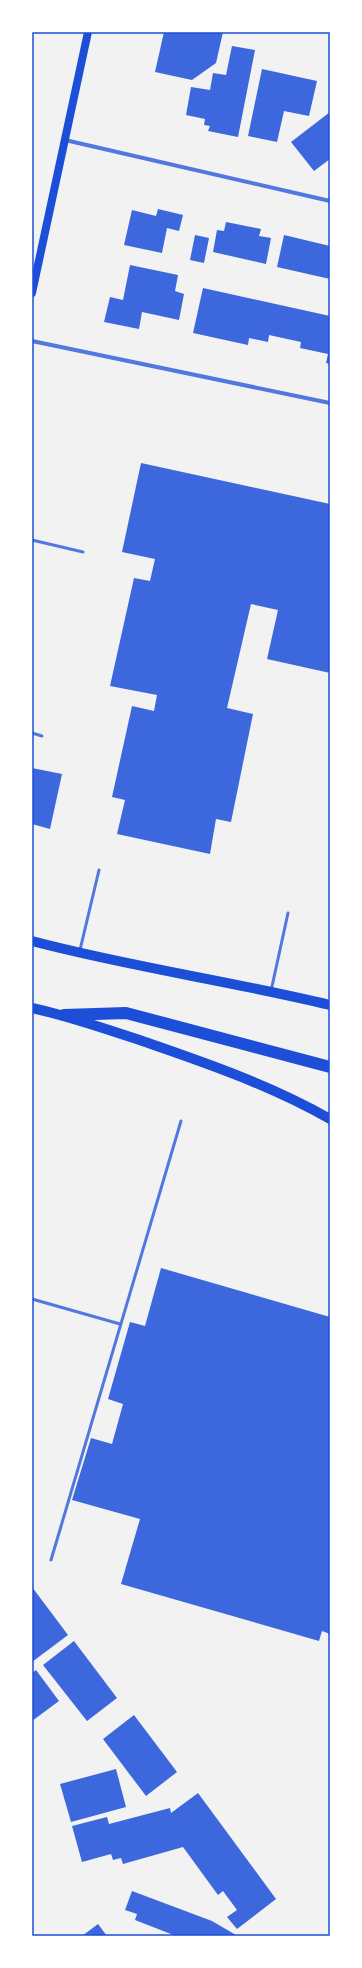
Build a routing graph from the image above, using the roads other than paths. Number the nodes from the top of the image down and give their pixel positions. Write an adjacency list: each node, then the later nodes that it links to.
1 (88, 32): 2 (main road)
2 (65, 140): 3 (street); 4 (main road)
3 (330, 201)
4 (32, 293)
5 (32, 341): 6 (street)
6 (330, 403)
7 (32, 540): 8 (lane)
8 (83, 552)
9 (32, 733): 10 (lane)
10 (42, 736)
11 (99, 870): 14 (lane)
12 (288, 913): 15 (lane)
13 (32, 942): 14 (main road)
14 (79, 954): 15 (main road)
15 (271, 991): 16 (main road)
16 (330, 1005)
17 (32, 1008): 18 (main road)
18 (64, 1015): 19 (highway); 20 (main road)
19 (330, 1067)
20 (330, 1119)
21 (181, 1121): 23 (lane)
22 (32, 1299): 23 (lane)
23 (120, 1324): 24 (lane)
24 (51, 1560)

